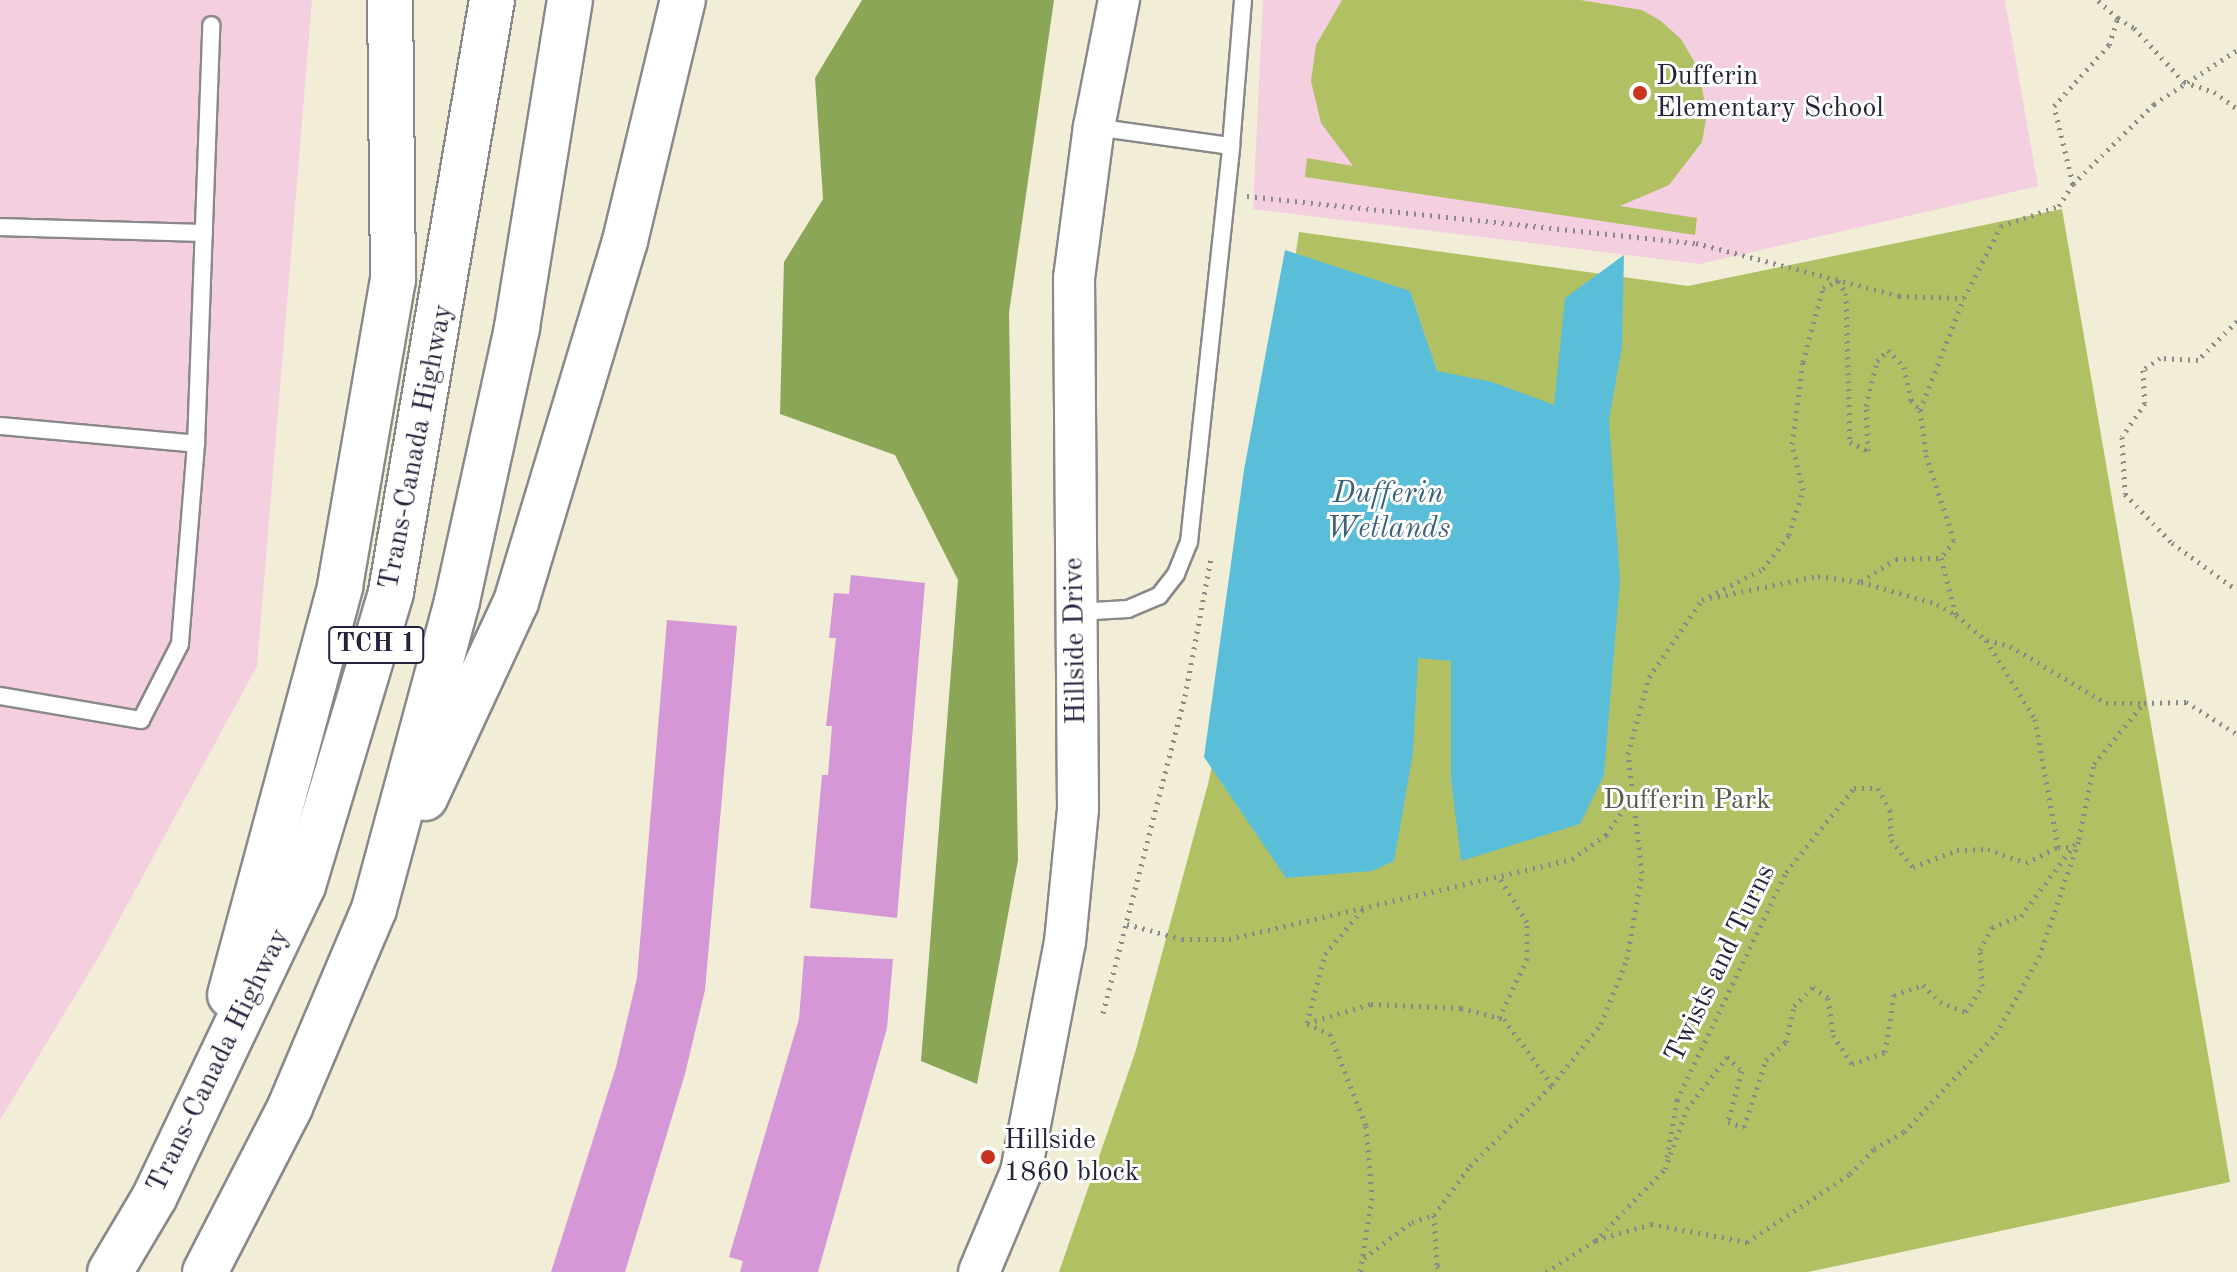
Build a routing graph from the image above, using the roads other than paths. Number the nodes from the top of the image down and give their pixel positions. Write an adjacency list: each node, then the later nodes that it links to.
1 (390, 0): 17 (highway)
2 (492, 0): 17 (highway, Trans-Canada Highway / TCH 1)
3 (570, 0): 16 (highway, TCH 1)
4 (683, 0): 16 (highway)
5 (1119, 0): 8 (street, Hillside Drive)
6 (1243, 0): 9 (lane)
7 (211, 25): 11 (lane)
8 (1094, 127): 9 (lane); 14 (street, Hillside Drive)
9 (1231, 146): 14 (lane)
10 (0, 227): 11 (lane)
11 (204, 233): 13 (lane)
12 (0, 426): 13 (lane)
13 (196, 444): 15 (lane)
14 (1075, 612): 20 (street, Hillside Drive)
15 (0, 696)
16 (374, 909): 19 (highway, TCH 1)
17 (200, 1105): 18 (highway, Trans-Canada Highway / TCH 1)
18 (110, 1272)
19 (205, 1272)
20 (979, 1272)

